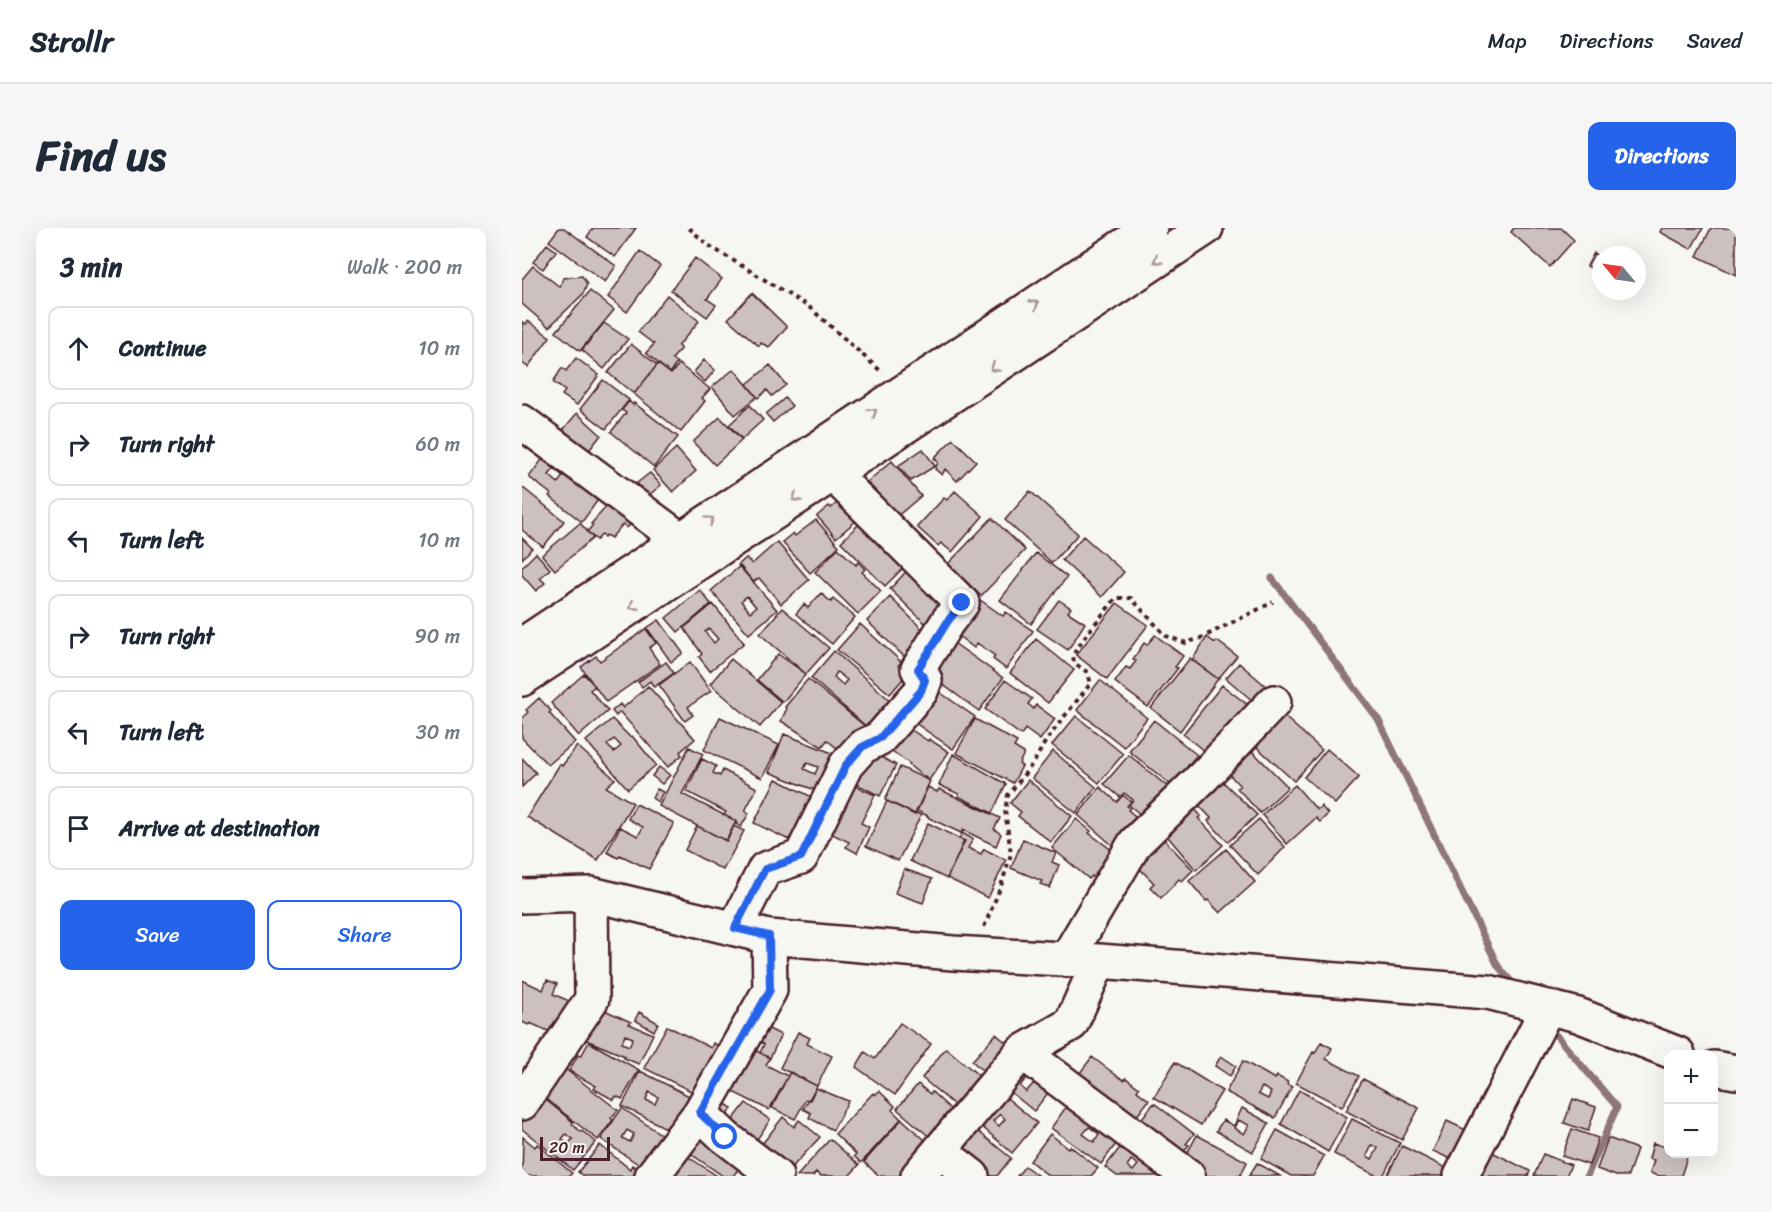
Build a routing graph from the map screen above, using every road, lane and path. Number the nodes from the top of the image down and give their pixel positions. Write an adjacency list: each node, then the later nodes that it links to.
1 (689, 228): 4 (path)
2 (1150, 228): 4 (street, one-way to 2)
3 (1206, 228): 6 (street, one-way to 6)
4 (904, 391): 7 (street, one-way to 4)
5 (522, 422): 7 (street)
6 (833, 474): 10 (street, one-way to 10); 14 (street)
7 (681, 540): 9 (street)
8 (1273, 602): 16 (path)
9 (522, 645)
10 (522, 679)
11 (1274, 702): 17 (street)
12 (591, 894): 13 (street); 14 (street); 24 (street)
13 (522, 896)
14 (735, 928): 15 (street)
15 (769, 936): 16 (street); 25 (street)
16 (981, 955): 17 (street)
17 (1066, 960): 18 (street)
18 (1099, 962): 19 (street); 21 (street)
19 (1548, 1007): 20 (street); 32 (street)
20 (1667, 1050)
21 (1022, 1052): 26 (street); 31 (street)
22 (1718, 1069): 23 (street)
23 (1736, 1072)
24 (522, 1104)
25 (700, 1113): 27 (street); 28 (street)
26 (941, 1152): 29 (street); 30 (street)
27 (652, 1176)
28 (776, 1176)
29 (918, 1176)
30 (972, 1176)
31 (1188, 1176)
32 (1461, 1176)

